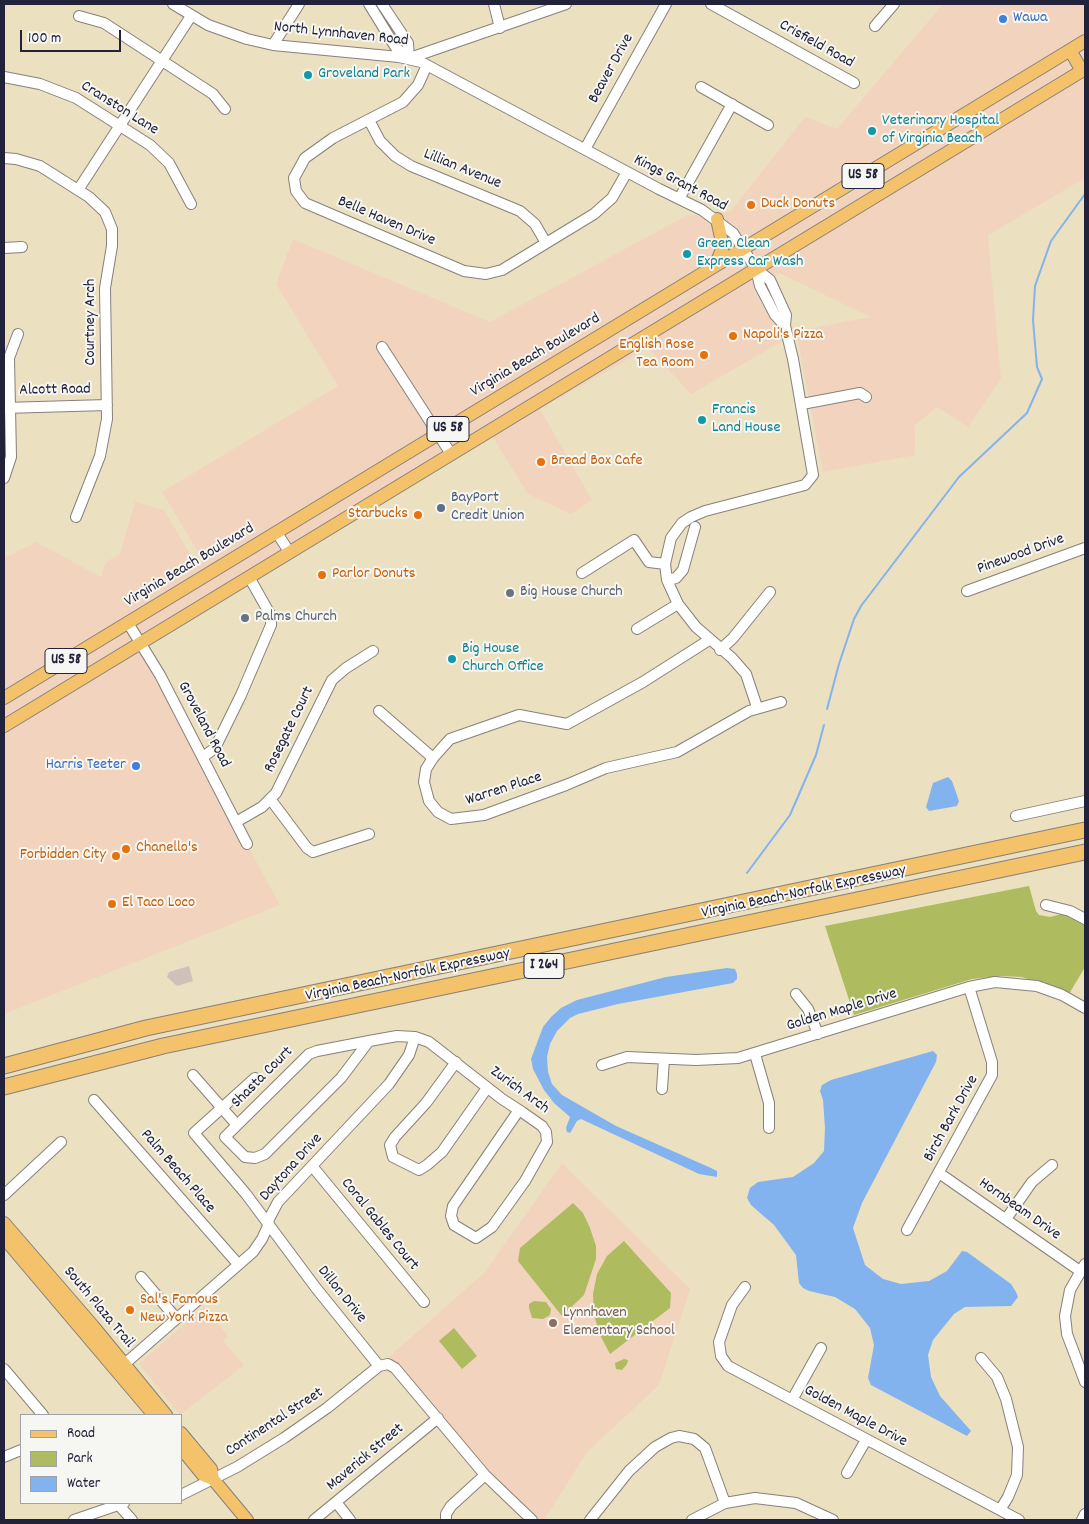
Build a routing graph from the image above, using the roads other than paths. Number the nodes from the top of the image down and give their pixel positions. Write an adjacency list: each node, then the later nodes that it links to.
1 (173, 4): 11 (street, North Lynnhaven Road)
2 (299, 4): 15 (street)
3 (368, 4): 17 (street, Kings Grant Road)
4 (382, 4): 17 (street)
5 (494, 4): 13 (street)
6 (566, 4): 13 (street, North Lynnhaven Road)
7 (666, 4): 29 (street, Beaver Drive)
8 (711, 4): 22 (street, Crisfield Road)
9 (894, 4): 12 (street)
10 (79, 16): 18 (street)
11 (191, 16): 15 (street, North Lynnhaven Road); 18 (street)
12 (875, 26)
13 (500, 28): 17 (street, North Lynnhaven Road)
14 (1085, 41): 16 (main road, Virginia Beach Boulevard / US 58)
15 (273, 45): 17 (street, North Lynnhaven Road)
16 (1070, 50): 20 (main road); 39 (main road, Virginia Beach Boulevard / US 58)
17 (409, 59): 19 (street, Kings Grant Road)
18 (162, 61): 25 (street); 28 (street)
19 (427, 65): 26 (street, Belle Haven Drive); 29 (street, Kings Grant Road)
20 (1084, 70): 41 (main road, US 58)
21 (4, 77): 28 (street, Cranston Lane)
22 (854, 83)
23 (700, 87): 24 (street)
24 (732, 104): 27 (street); 33 (street)
25 (225, 109)
26 (369, 120): 36 (street, Lillian Avenue); 36 (street, Belle Haven Drive)
27 (768, 125)
28 (120, 126): 32 (street); 34 (street, Cranston Lane)
29 (585, 149): 31 (street, Kings Grant Road)
30 (4, 158): 32 (street, Courtney Arch)
31 (627, 172): 33 (street, Kings Grant Road); 36 (street, Belle Haven Drive)
32 (78, 190): 46 (street, Courtney Arch)
33 (679, 199): 35 (street, Kings Grant Road)
34 (191, 204)
35 (717, 219): 39 (street, Kings Grant Road); 40 (main road)
36 (546, 243)
37 (22, 247): 38 (street)
38 (4, 248)
39 (744, 249): 40 (main road, Virginia Beach Boulevard / US 58); 41 (street, Kings Grant Road)
40 (714, 267): 48 (main road, Virginia Beach Boulevard / US 58)
41 (756, 269): 45 (street, Kings Grant Road); 49 (main road, US 58)
42 (18, 334): 47 (street)
43 (382, 347): 48 (street)
44 (866, 397): 45 (street)
45 (802, 404): 56 (street, Kings Grant Road)
46 (107, 405): 47 (street, Alcott Road); 51 (street, Courtney Arch)
47 (7, 408): 50 (street)
48 (438, 434): 49 (street); 53 (main road, Virginia Beach Boulevard / US 58)
49 (451, 454): 55 (main road, US 58)
50 (4, 478)
51 (76, 517)
52 (695, 528): 59 (street)
53 (277, 533): 55 (street); 63 (main road, Virginia Beach Boulevard / US 58)
54 (1085, 548): 60 (street, Pinewood Drive)
55 (290, 553): 58 (main road, US 58)
56 (665, 564): 57 (street); 59 (street)
57 (582, 572)
58 (249, 577): 66 (main road, US 58); 74 (street)
59 (667, 580): 62 (street)
60 (966, 591)
61 (770, 592): 67 (street)
62 (678, 604): 64 (street); 65 (street)
63 (128, 623): 66 (street, Groveland Road); 69 (main road, Virginia Beach Boulevard / US 58)
64 (637, 629)
65 (709, 640): 67 (street); 75 (street, Warren Place)
66 (140, 643): 73 (main road, US 58); 74 (street, Groveland Road)
67 (720, 650): 71 (street)
68 (373, 651): 76 (street, Rosegate Court)
69 (4, 698)
70 (781, 702): 71 (street, Warren Place)
71 (757, 707): 75 (street, Warren Place)
72 (379, 712): 75 (street)
73 (4, 726)
74 (203, 758): 79 (street, Groveland Road)
75 (433, 758)
76 (271, 800): 79 (street, Rosegate Court); 81 (street)
77 (1085, 801): 78 (street)
78 (1016, 816)
79 (236, 822): 82 (street, Groveland Road)
80 (1085, 830): 96 (highway, Virginia Beach-Norfolk Expressway / I 264)
81 (369, 834)
82 (247, 844)
83 (1085, 852): 99 (highway, Virginia Beach-Norfolk Expressway / I 264)
84 (1046, 905): 85 (street)
85 (1085, 919)
86 (969, 987): 88 (street, Golden Maple Drive); 89 (street, Golden Maple Drive); 110 (street, Birch Bark Drive)
87 (796, 994): 89 (street)
88 (1085, 1008)
89 (818, 1034): 92 (street, Golden Maple Drive)
90 (415, 1037): 91 (street, Shasta Court); 94 (street, Zurich Arch); 108 (street, Daytona Drive)
91 (368, 1040): 105 (street, Shasta Court); 105 (street, Shasta Court)
92 (755, 1054): 93 (street, Golden Maple Drive); 106 (street)
93 (664, 1059): 95 (street, Golden Maple Drive); 101 (street)
94 (456, 1062): 100 (street, Zurich Arch); 100 (street)
95 (602, 1065)
96 (4, 1066)
97 (193, 1075): 103 (street)
98 (255, 1078): 103 (street, Dillon Drive)
99 (4, 1087)
100 (487, 1088): 104 (street, Zurich Arch)
101 (662, 1089)
102 (94, 1100): 117 (street, Palm Beach Place)
103 (222, 1108): 105 (street); 114 (street, Dillon Drive)
104 (519, 1110): 104 (street, Zurich Arch)
105 (237, 1125)
106 (769, 1128)
107 (61, 1142): 111 (street)
108 (312, 1166): 114 (street, Daytona Drive); 121 (street, Coral Gables Court)
109 (1052, 1166): 112 (street)
110 (939, 1173): 112 (street, Hornbeam Drive); 115 (street, Birch Bark Drive)
111 (4, 1195)
112 (1006, 1218): 118 (street, Hornbeam Drive)
113 (4, 1223): 126 (main road, South Plaza Trail)
114 (268, 1226): 117 (street, Daytona Drive); 125 (street, Dillon Drive)
115 (907, 1230)
116 (4, 1238): 126 (main road, South Plaza Trail)
117 (238, 1264): 122 (street, Daytona Drive)
118 (1083, 1268): 128 (street)
119 (141, 1277): 122 (street)
120 (745, 1286): 129 (street, Golden Maple Drive)
121 (424, 1302)
122 (176, 1318): 126 (street, Daytona Drive)
123 (821, 1348): 129 (street)
124 (981, 1358): 147 (street)
125 (379, 1366): 133 (street); 141 (street, Continental Street)
126 (121, 1367): 131 (main road, South Plaza Trail); 132 (main road, South Plaza Trail)
127 (4, 1368): 130 (street)
128 (1085, 1382)
129 (792, 1400): 135 (street, Golden Maple Drive)
130 (42, 1414)
131 (153, 1414)
132 (165, 1414)
133 (438, 1418): 140 (street); 143 (street, Maverick Street)
134 (182, 1435): 141 (main road)
135 (866, 1440): 139 (street); 147 (street, Golden Maple Drive)
136 (182, 1449): 141 (main road)
137 (20, 1450): 138 (street)
138 (4, 1457)
139 (847, 1473)
140 (485, 1475): 155 (street); 156 (street)
141 (213, 1479): 142 (street, Continental Street); 152 (main road)
142 (182, 1494)
143 (336, 1502): 153 (street, Maverick Street); 154 (street)
144 (725, 1503): 149 (street); 157 (street); 158 (street)
145 (117, 1504): 150 (street)
146 (121, 1504): 151 (street)
147 (1000, 1510): 159 (street, Golden Maple Drive)
148 (1085, 1514): 160 (street)
149 (827, 1519)
150 (74, 1520)
151 (132, 1520)
152 (247, 1520)
153 (314, 1520)
154 (350, 1520)
155 (446, 1520)
156 (532, 1520)
157 (590, 1520)
158 (692, 1520)
159 (1019, 1520)
160 (1082, 1520)

